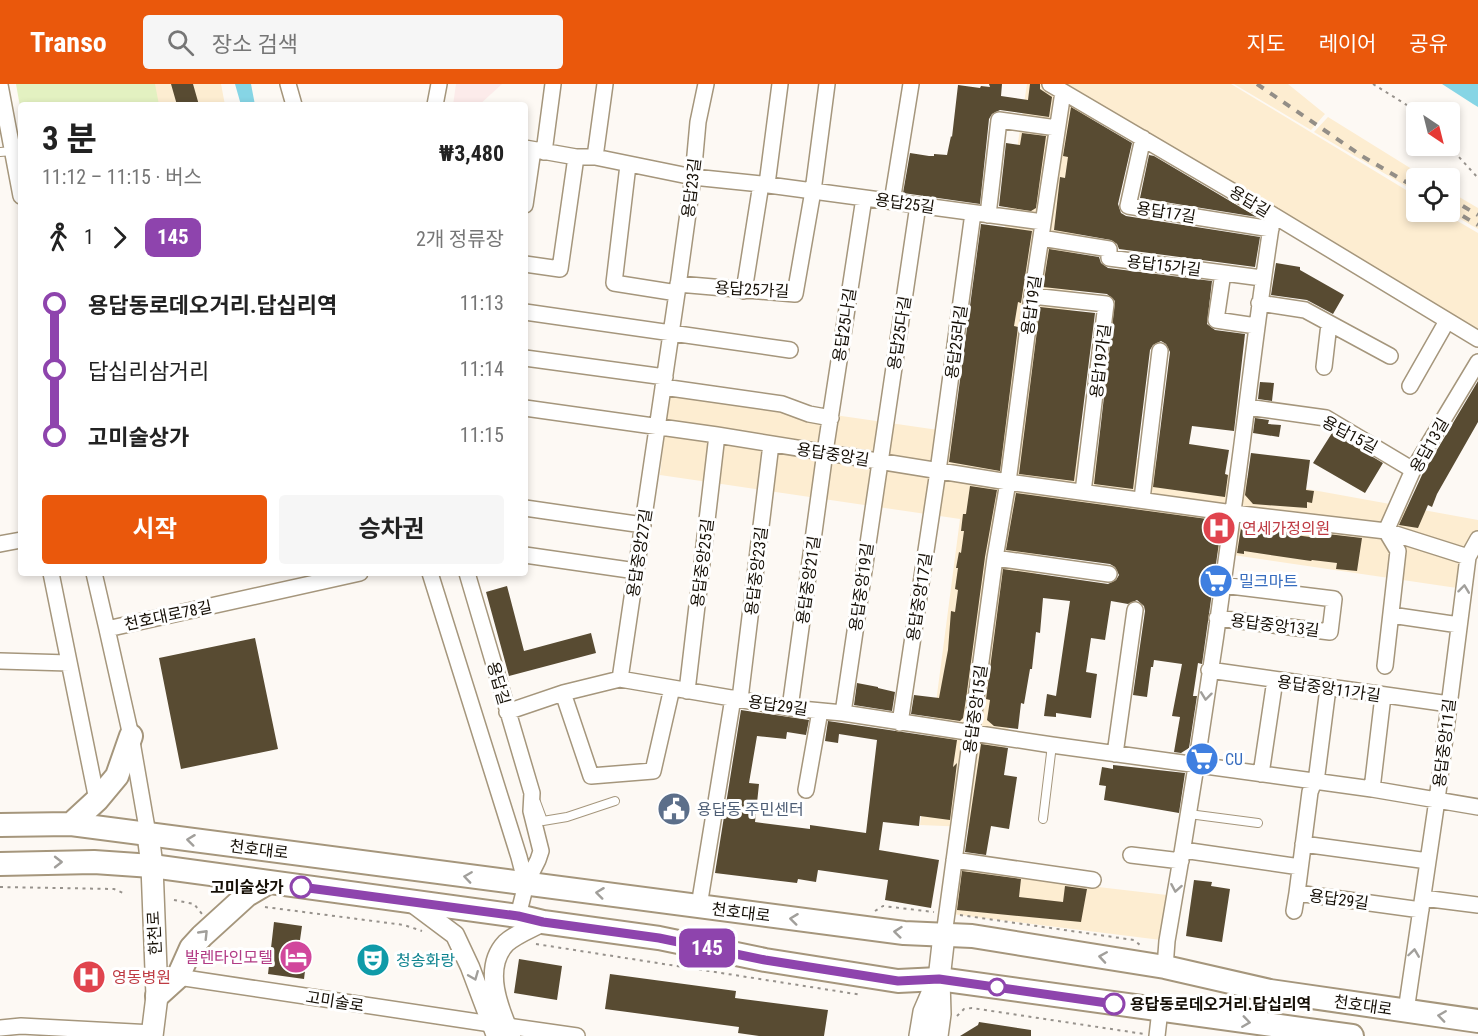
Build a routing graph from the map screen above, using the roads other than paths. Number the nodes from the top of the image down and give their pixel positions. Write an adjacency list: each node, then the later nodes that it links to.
1 (288, 84): 11 (street)
2 (438, 84): 12 (street)
3 (553, 84): 15 (street)
4 (605, 84): 18 (street)
5 (706, 84): 20 (street, 용답23길)
6 (780, 84): 21 (street)
7 (827, 84): 24 (street)
8 (911, 84): 26 (street)
9 (0, 86): 16 (street)
10 (1056, 88): 13 (street, 용답19길); 14 (street, 용답길)
11 (293, 102)
12 (435, 102)
13 (1057, 128): 28 (street); 29 (street, 용답19길)
14 (1143, 138): 30 (street, 용답길); 30 (street, 용답17길)
15 (534, 150): 17 (street, 용답25길); 23 (street)
16 (6, 152): 22 (street)
17 (576, 157): 18 (street, 용답25길); 32 (street)
18 (595, 157): 19 (street, 용답25길)
19 (628, 165): 20 (street, 용답25길); 35 (street)
20 (693, 177): 21 (street, 용답25길); 35 (street, 용답23길)
21 (764, 184): 24 (street, 용답25길); 36 (street)
22 (18, 187)
23 (528, 187)
24 (813, 191): 25 (street, 용답25길); 36 (street, 용답25가길)
25 (864, 198): 26 (street, 용답25길); 55 (street, 용답25나길)
26 (892, 202): 27 (street, 용답25길)
27 (918, 205): 28 (street, 용답25길); 60 (street, 용답25다길)
28 (980, 214): 29 (street, 용답25길); 62 (street, 용답25라길)
29 (1043, 222): 31 (street, 용답19길)
30 (1272, 222): 34 (street); 40 (street, 용답길)
31 (1041, 238): 33 (street, 용답15가길); 37 (street, 용답19길)
32 (528, 264)
33 (1223, 273): 34 (street, 용답15가길); 42 (street)
34 (1262, 278): 38 (street)
35 (677, 288): 36 (street, 용답25가길); 43 (street, 용답23길)
36 (744, 291)
37 (1032, 296): 63 (street, 용답19길); 64 (street, 용답19가길)
38 (1259, 303): 41 (street); 42 (street)
39 (528, 312): 43 (street)
40 (1448, 321): 44 (street, 용답길); 52 (street)
41 (1329, 324): 47 (street); 50 (street)
42 (1256, 326): 53 (street)
43 (671, 334): 45 (street); 51 (street, 용답23길)
44 (1478, 339)
45 (790, 350)
46 (1160, 351): 65 (street)
47 (1390, 356)
48 (528, 359): 51 (street)
49 (1478, 362): 61 (street, 용답13길)
50 (1324, 367)
51 (664, 382): 55 (street); 56 (street, 용답23길)
52 (1410, 386)
53 (1247, 407): 61 (street, 용답15길); 67 (street)
54 (528, 408): 56 (street, 용답중앙길)
55 (831, 418): 59 (street, 용답25나길)
56 (658, 427): 57 (street, 용답중앙길); 68 (street, 용답중앙27길)
57 (717, 435): 58 (street, 용답중앙길); 96 (street, 용답중앙25길)
58 (771, 444): 59 (street, 용답중앙길); 99 (street, 용답중앙23길)
59 (825, 453): 60 (street, 용답중앙길); 101 (street, 용답중앙21길)
60 (879, 461): 62 (street, 용답중앙길); 104 (street, 용답중앙19길)
61 (1413, 470): 69 (street, 용답13길)
62 (938, 471): 63 (street, 용답중앙길); 105 (street, 용답중앙17길)
63 (1008, 482): 64 (street, 용답중앙길); 75 (street, 용답중앙15길)
64 (1083, 492): 65 (street, 용답중앙길)
65 (1142, 499): 67 (street, 용답중앙길)
66 (528, 508): 68 (street)
67 (1233, 513): 69 (street, 용답중앙길); 83 (street, 용답중앙13길)
68 (643, 525): 76 (street, 용답중앙27길)
69 (1386, 531): 74 (street, 용답중앙길); 85 (street)
70 (1478, 539): 74 (street)
71 (18, 541): 72 (street)
72 (0, 544)
73 (528, 555): 76 (street)
74 (1468, 557): 87 (street, 용답중앙11길, one-way to 74)
75 (995, 558): 77 (street); 106 (street, 용답중앙15길)
76 (636, 572): 93 (street, 용답중앙27길)
77 (1109, 574)
78 (52, 576): 90 (street)
79 (95, 576): 88 (street)
80 (346, 576): 88 (street, 천호대로78길)
81 (431, 576): 136 (street)
82 (468, 576): 103 (street, 용답길)
83 (1222, 585): 86 (street, 용답중앙13길); 86 (street, 용답중앙13길)
84 (1135, 610): 109 (street)
85 (1391, 615): 87 (street); 91 (street)
86 (1217, 618): 92 (street, 용답중앙13길)
87 (1459, 626): 100 (street, 용답중앙11길)
88 (107, 629): 107 (street, 천호대로78길)
89 (0, 661): 90 (street)
90 (69, 663): 116 (street)
91 (1385, 666)
92 (1209, 670): 94 (street, 용답중앙11가길); 110 (street, 용답중앙13길, one-way to 110)
93 (620, 679): 96 (street, 용답29길); 97 (street, 용답29길)
94 (1275, 680): 95 (street, 용답중앙11가길); 111 (street)
95 (1328, 688): 98 (street, 용답중앙11가길); 112 (street, 용답29길)
96 (679, 689): 97 (street, 용답중앙25길); 99 (street, 용답29길)
97 (563, 693): 103 (street, 용답29길)
98 (1383, 696): 100 (street, 용답중앙11가길); 113 (street)
99 (737, 699): 101 (street, 용답29길); 141 (street, 용답중앙23길)
100 (1449, 704): 117 (street, 용답중앙11길)
101 (790, 708): 102 (street, 용답29길)
102 (820, 711): 104 (street, 용답29길); 114 (street)
103 (507, 712): 115 (street, 용답길)
104 (843, 713): 105 (street, 용답29길)
105 (900, 723): 106 (street, 용답29길)
106 (971, 734): 108 (street, 용답29길); 129 (street, 용답중앙15길)
107 (130, 736): 116 (main road); 125 (street, 천호대로78길)
108 (1052, 745): 109 (street, 용답29길); 121 (lane)
109 (1115, 754): 110 (street, 용답29길)
110 (1198, 764): 111 (street, 용답29길); 120 (street, 용답중앙13길)
111 (1261, 774): 112 (street, 용답29길)
112 (1312, 782): 113 (street, 용답29길); 126 (street, 용답29길)
113 (1372, 789): 117 (street, 용답29길)
114 (806, 790)
115 (532, 793): 118 (lane); 136 (street, 용답길)
116 (97, 800): 123 (main road)
117 (1437, 800): 119 (street, 용답29길); 130 (street, 용답중앙11길)
118 (615, 801)
119 (1478, 807)
120 (1189, 814): 122 (lane); 128 (street, 용답중앙13길)
121 (1043, 819)
122 (1258, 822)
123 (70, 824): 124 (main road, 천호대로); 125 (main road, 천호대로)
124 (0, 825)
125 (148, 834): 132 (main road, 천호대로78길); 136 (main road, 천호대로, one-way to 125)
126 (1303, 844): 130 (street); 133 (street, 용답29길)
127 (1131, 855): 128 (street)
128 (1182, 856): 133 (street); 146 (street, 용답중앙13길, one-way to 146)
129 (954, 860): 134 (street); 145 (street, 용답중앙15길)
130 (1428, 861): 139 (street, 용답중앙11길)
131 (0, 864): 132 (main road, 천호대로, one-way to 132)
132 (152, 866): 135 (main road, 천호대로); 149 (main road, 한천로)
133 (1300, 867): 137 (street, 용답29길)
134 (1093, 880)
135 (269, 882): 138 (main road, 천호대로); 147 (main road, one-way to 135)
136 (526, 884): 141 (main road, 천호대로, one-way to 136); 143 (street)
137 (1297, 893): 139 (street, 용답29길); 142 (street)
138 (411, 902): 143 (main road, 천호대로); 150 (street, one-way to 150)
139 (1422, 904): 140 (street, 용답29길); 152 (street, 용답중앙11길, one-way to 139)
140 (1478, 905)
141 (699, 906): 145 (main road, 천호대로, one-way to 141)
142 (1294, 911)
143 (518, 916): 144 (main road, 천호대로)
144 (543, 922): 148 (main road, 천호대로); 150 (street)
145 (946, 924): 146 (main road, 천호대로, one-way to 145); 148 (main road, 용답중앙15길)
146 (1165, 967): 152 (main road, 천호대로)
147 (178, 977): 149 (main road); 155 (street, 고미술로)
148 (939, 979): 151 (main road, 천호대로); 158 (main road); 159 (main road)
149 (157, 996): 156 (main road, 한천로)
150 (490, 1001): 155 (street)
151 (1160, 1010): 160 (street); 161 (main road, 천호대로, one-way to 161)
152 (1406, 1011): 153 (main road, 천호대로, one-way to 152)
153 (1478, 1021)
154 (0, 1028): 156 (street)
155 (501, 1031): 157 (street, 고미술로)
156 (152, 1034)
157 (578, 1036)
158 (920, 1036)
159 (937, 1036)
160 (1156, 1036)
161 (1353, 1036)

